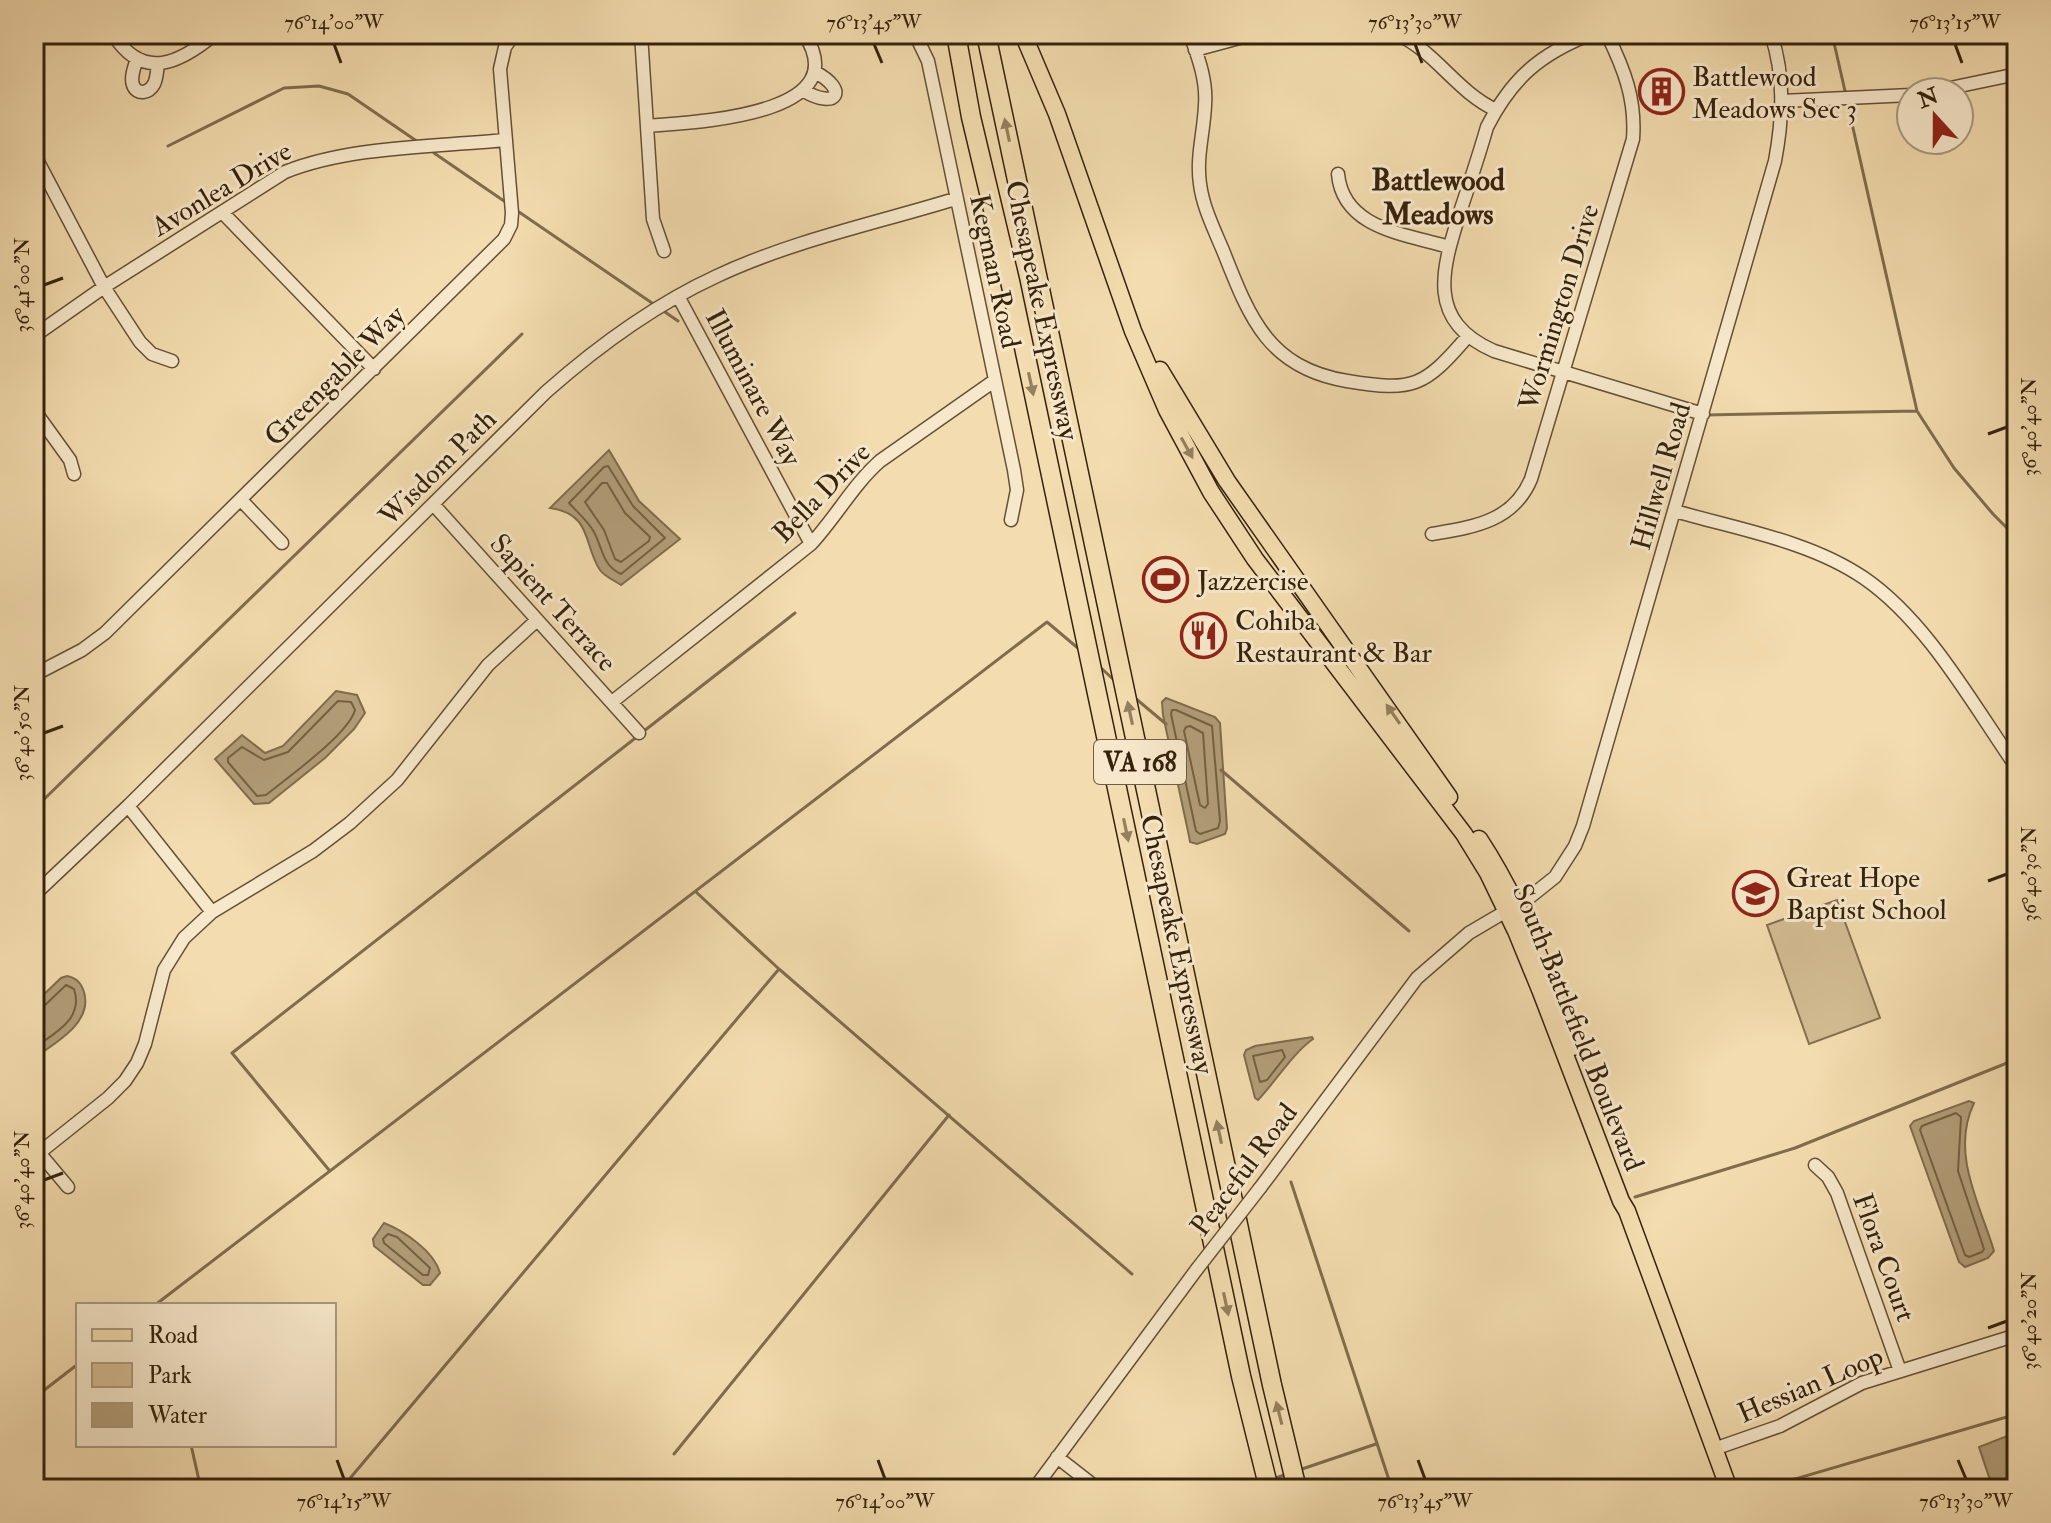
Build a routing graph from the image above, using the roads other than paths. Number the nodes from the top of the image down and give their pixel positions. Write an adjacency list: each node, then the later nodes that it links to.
1 (113, 34): 18 (street)
2 (215, 34): 19 (street)
3 (514, 34): 29 (street, Greengable Way)
4 (641, 34): 28 (street)
5 (804, 34): 20 (street)
6 (915, 34): 32 (street, Kegman Road)
7 (946, 34): 27 (highway)
8 (956, 34): 27 (highway, Chesapeake Expressway / VA 168)
9 (986, 34): 73 (highway, Chesapeake Expressway / VA 168, one-way to 9)
10 (1023, 34): 61 (main road, South Battlefield Boulevard)
11 (1190, 34): 17 (street)
12 (1254, 34): 17 (street)
13 (1397, 34): 26 (street)
14 (1591, 34): 26 (street)
15 (1607, 34): 42 (street, Wormington Drive)
16 (1771, 34): 25 (street, Hillwell Road)
17 (1195, 50): 39 (street)
18 (137, 58): 19 (street); 19 (street)
19 (158, 64)
20 (815, 72): 23 (street); 23 (street)
21 (2017, 74): 22 (street)
22 (1975, 83)
23 (804, 91): 28 (street)
24 (1895, 96): 25 (street)
25 (1782, 101): 45 (street, Hillwell Road)
26 (1496, 110): 34 (street)
27 (971, 117): 72 (highway, Chesapeake Expressway / VA 168, one-way to 72)
28 (648, 126): 35 (street)
29 (504, 140): 33 (street, Avonlea Drive); 41 (street, Greengable Way)
30 (34, 154): 36 (street)
31 (1338, 174): 34 (street)
32 (955, 199): 37 (street, Wisdom Path); 43 (street, Kegman Road)
33 (222, 212): 36 (street, Avonlea Drive); 41 (street)
34 (1449, 247): 39 (street)
35 (664, 251)
36 (104, 287): 38 (street, Avonlea Drive); 40 (street)
37 (678, 296): 48 (street, Wisdom Path); 53 (street, Illuminare Way)
38 (34, 336)
39 (1468, 336): 42 (street)
40 (172, 361)
41 (374, 369): 47 (street, Greengable Way)
42 (1563, 373): 45 (street); 51 (street, Wormington Drive)
43 (994, 381): 50 (street, Kegman Road); 53 (street, Bella Drive)
44 (34, 410): 46 (street)
45 (1703, 414): 49 (street, Hillwell Road)
46 (74, 474)
47 (241, 500): 52 (street); 55 (street, Greengable Way)
48 (433, 504): 54 (street, Sapient Terrace); 59 (street, Wisdom Path)
49 (1675, 511): 58 (street); 61 (street, Hillwell Road)
50 (1011, 520)
51 (1432, 534)
52 (282, 543)
53 (811, 544): 56 (street, Bella Drive)
54 (537, 620): 56 (street, Sapient Terrace); 62 (street)
55 (34, 675)
56 (612, 702): 57 (street, Sapient Terrace)
57 (639, 733)
58 (2017, 768)
59 (128, 806): 60 (street, Wisdom Path); 62 (street)
60 (34, 895)
61 (1512, 907): 68 (main road, South Battlefield Boulevard); 69 (street, Peaceful Road, bridge)
62 (212, 912): 63 (street)
63 (36, 1152): 65 (street)
64 (1815, 1165): 67 (street, Flora Court)
65 (68, 1187)
66 (2017, 1335): 67 (street, Hessian Loop)
67 (1900, 1371): 68 (street, Hessian Loop)
68 (1714, 1449): 74 (main road, South Battlefield Boulevard)
69 (1057, 1457): 70 (street, Peaceful Road); 71 (street)
70 (1034, 1489)
71 (1098, 1489)
72 (1269, 1489)
73 (1297, 1489)
74 (1729, 1489)

